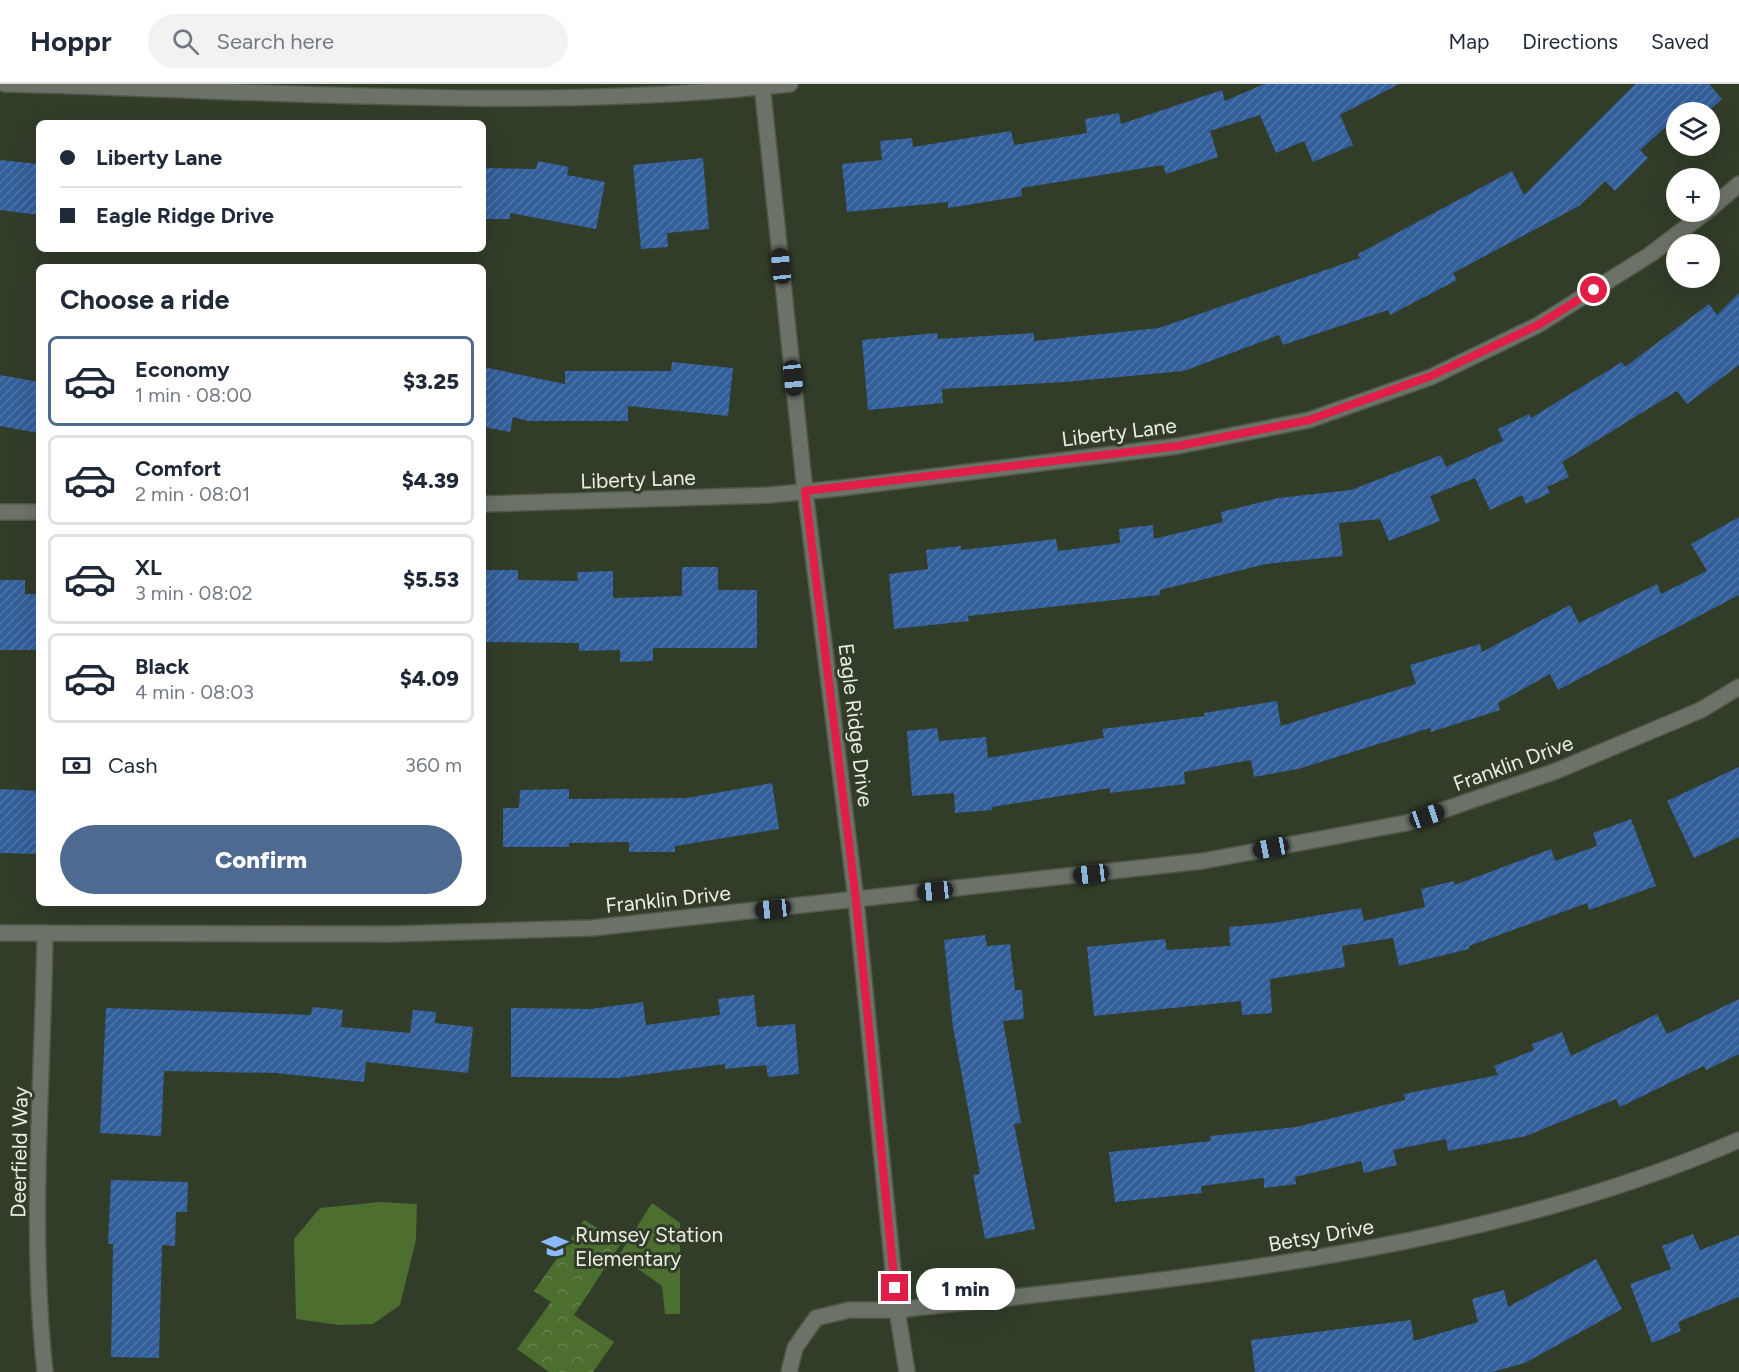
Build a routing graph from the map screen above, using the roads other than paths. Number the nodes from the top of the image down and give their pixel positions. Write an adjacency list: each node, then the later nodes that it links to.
1 (5, 84): 3 (street)
2 (790, 84): 3 (street)
3 (762, 86): 7 (street, Eagle Ridge Drive)
4 (1739, 184): 5 (street)
5 (1720, 200)
6 (1693, 222): 7 (street, Liberty Lane)
7 (805, 491): 8 (street, Liberty Lane); 12 (street, Eagle Ridge Drive)
8 (486, 504)
9 (0, 512): 10 (street)
10 (36, 512)
11 (1739, 687): 12 (street, Franklin Drive)
12 (856, 900): 14 (street, Franklin Drive); 16 (street, Eagle Ridge Drive)
13 (0, 933): 14 (street, Franklin Drive)
14 (45, 933): 17 (street, Deerfield Way)
15 (1739, 1140): 16 (street, Betsy Drive)
16 (897, 1310): 18 (street, Betsy Drive); 19 (street, Eagle Ridge Drive)
17 (45, 1372)
18 (789, 1372)
19 (907, 1372)

